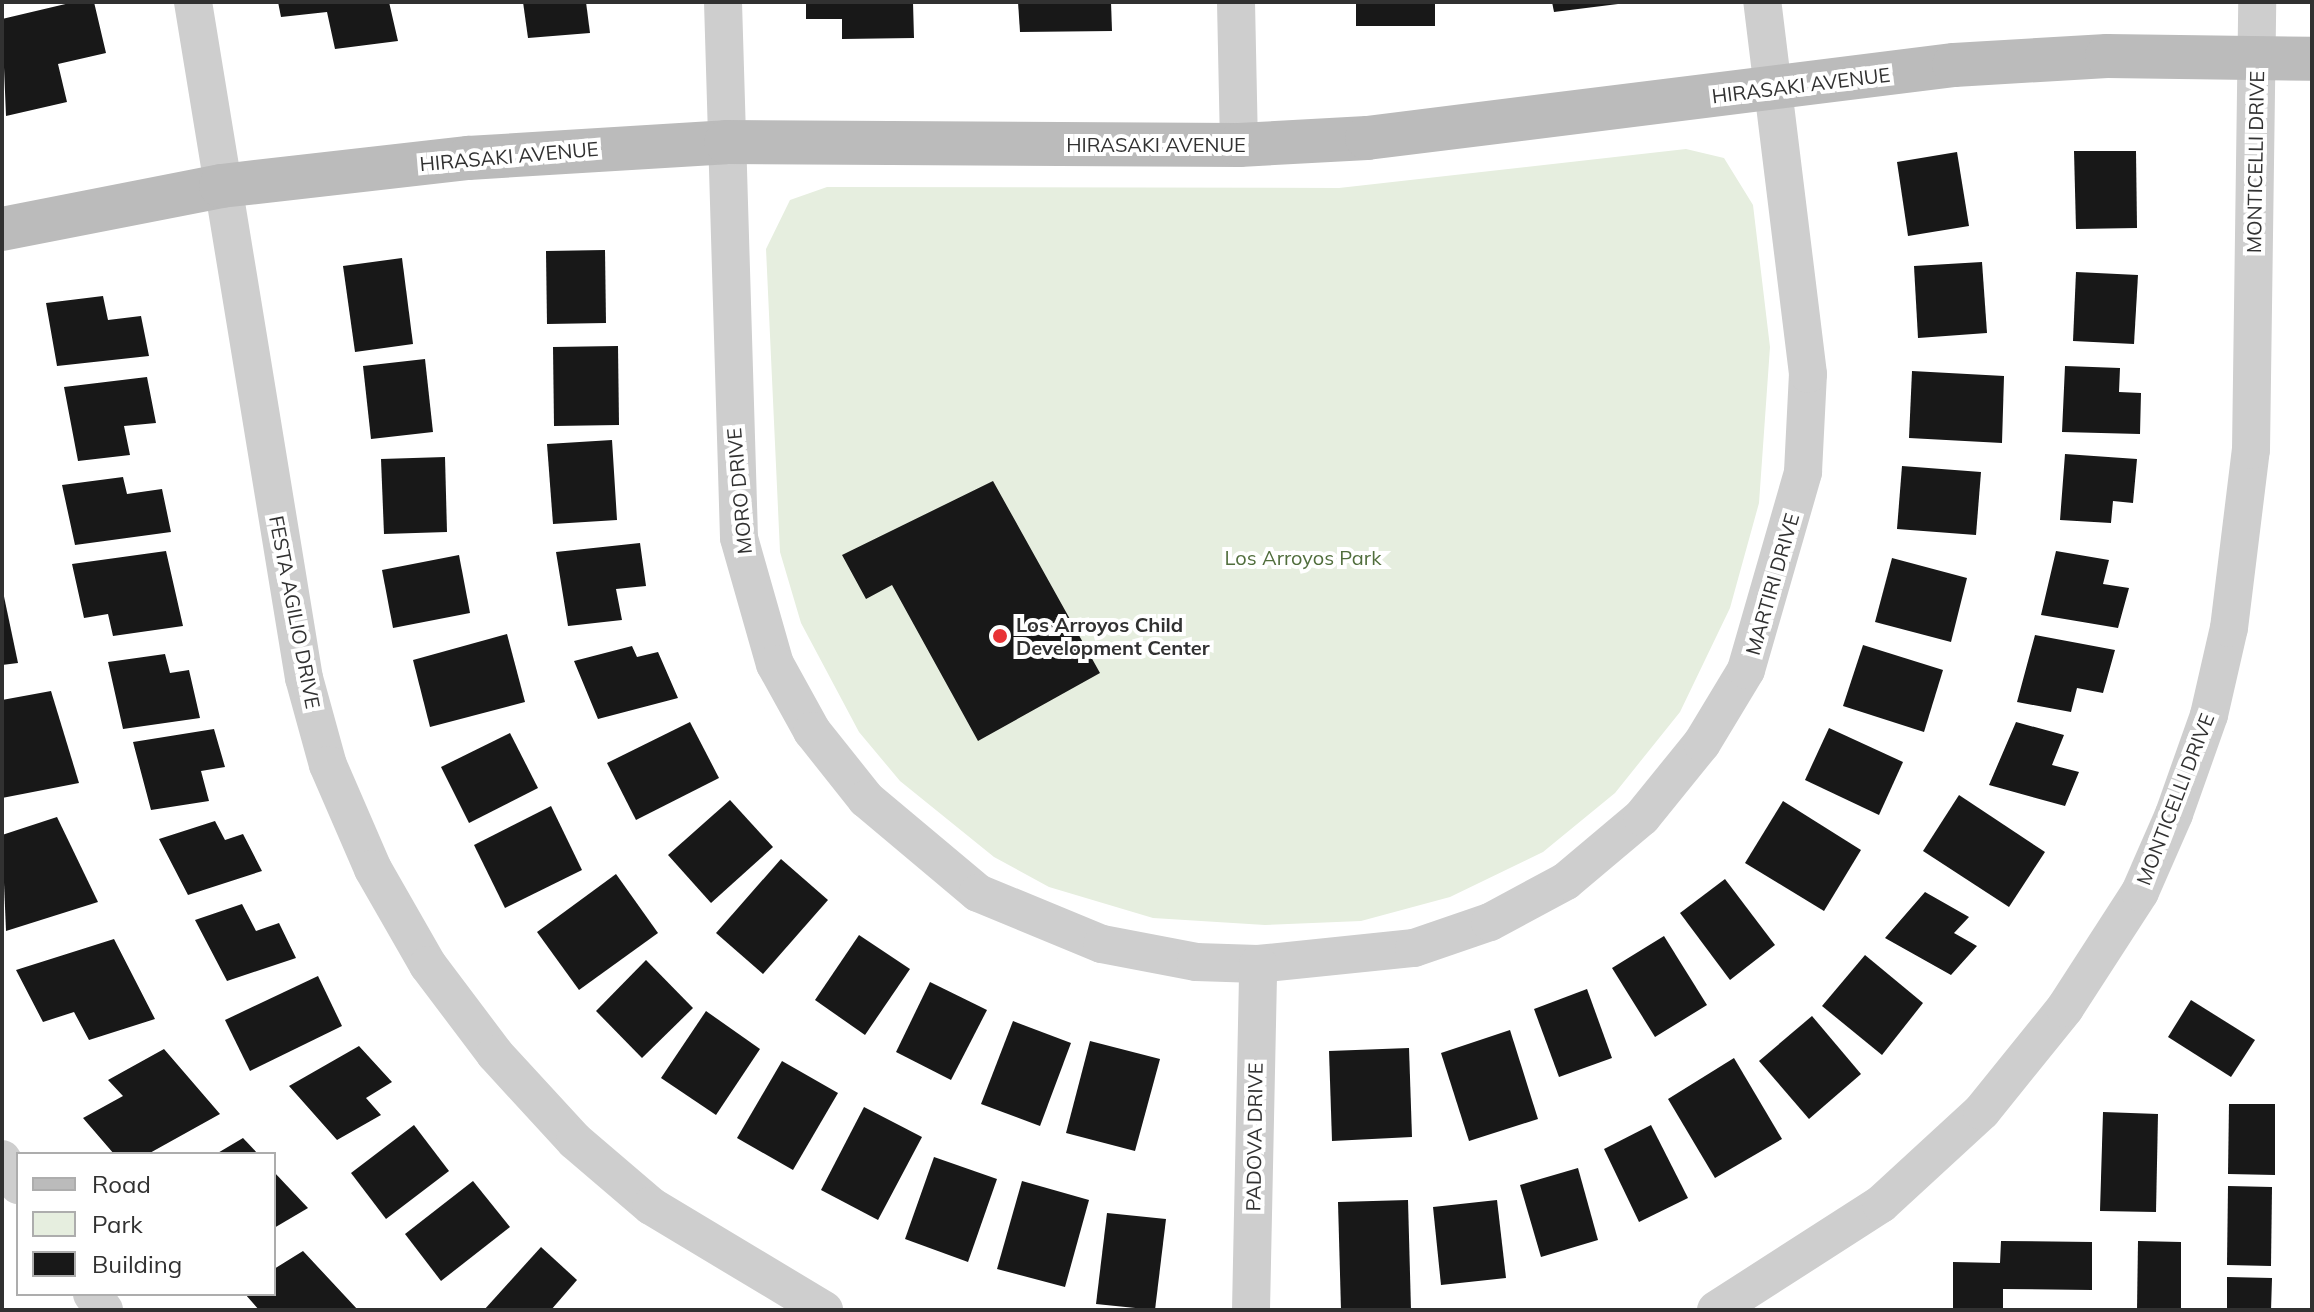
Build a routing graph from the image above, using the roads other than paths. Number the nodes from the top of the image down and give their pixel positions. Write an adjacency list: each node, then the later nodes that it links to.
1 (193, 2): 11 (street, FESTA AGILIO DRIVE)
2 (723, 2): 9 (street, MORO DRIVE)
3 (1236, 2): 10 (street)
4 (1762, 2): 8 (street, MARTIRI DRIVE)
5 (2257, 2): 6 (street, MONTICELLI DRIVE)
6 (2256, 58): 7 (street, HIRASAKI AVENUE); 8 (street, HIRASAKI AVENUE); 18 (street, MONTICELLI DRIVE)
7 (2312, 59)
8 (1774, 89): 10 (street, HIRASAKI AVENUE); 13 (street, MARTIRI DRIVE)
9 (726, 142): 10 (street, HIRASAKI AVENUE); 11 (street, HIRASAKI AVENUE); 13 (street, MORO DRIVE)
10 (1239, 145)
11 (221, 186): 12 (street, HIRASAKI AVENUE); 16 (street, FESTA AGILIO DRIVE)
12 (2, 229)
13 (1258, 964): 17 (street, PADOVA DRIVE)
14 (2, 1159): 15 (street)
15 (16, 1182)
16 (824, 1310)
17 (1251, 1310)
18 (1716, 1310)

